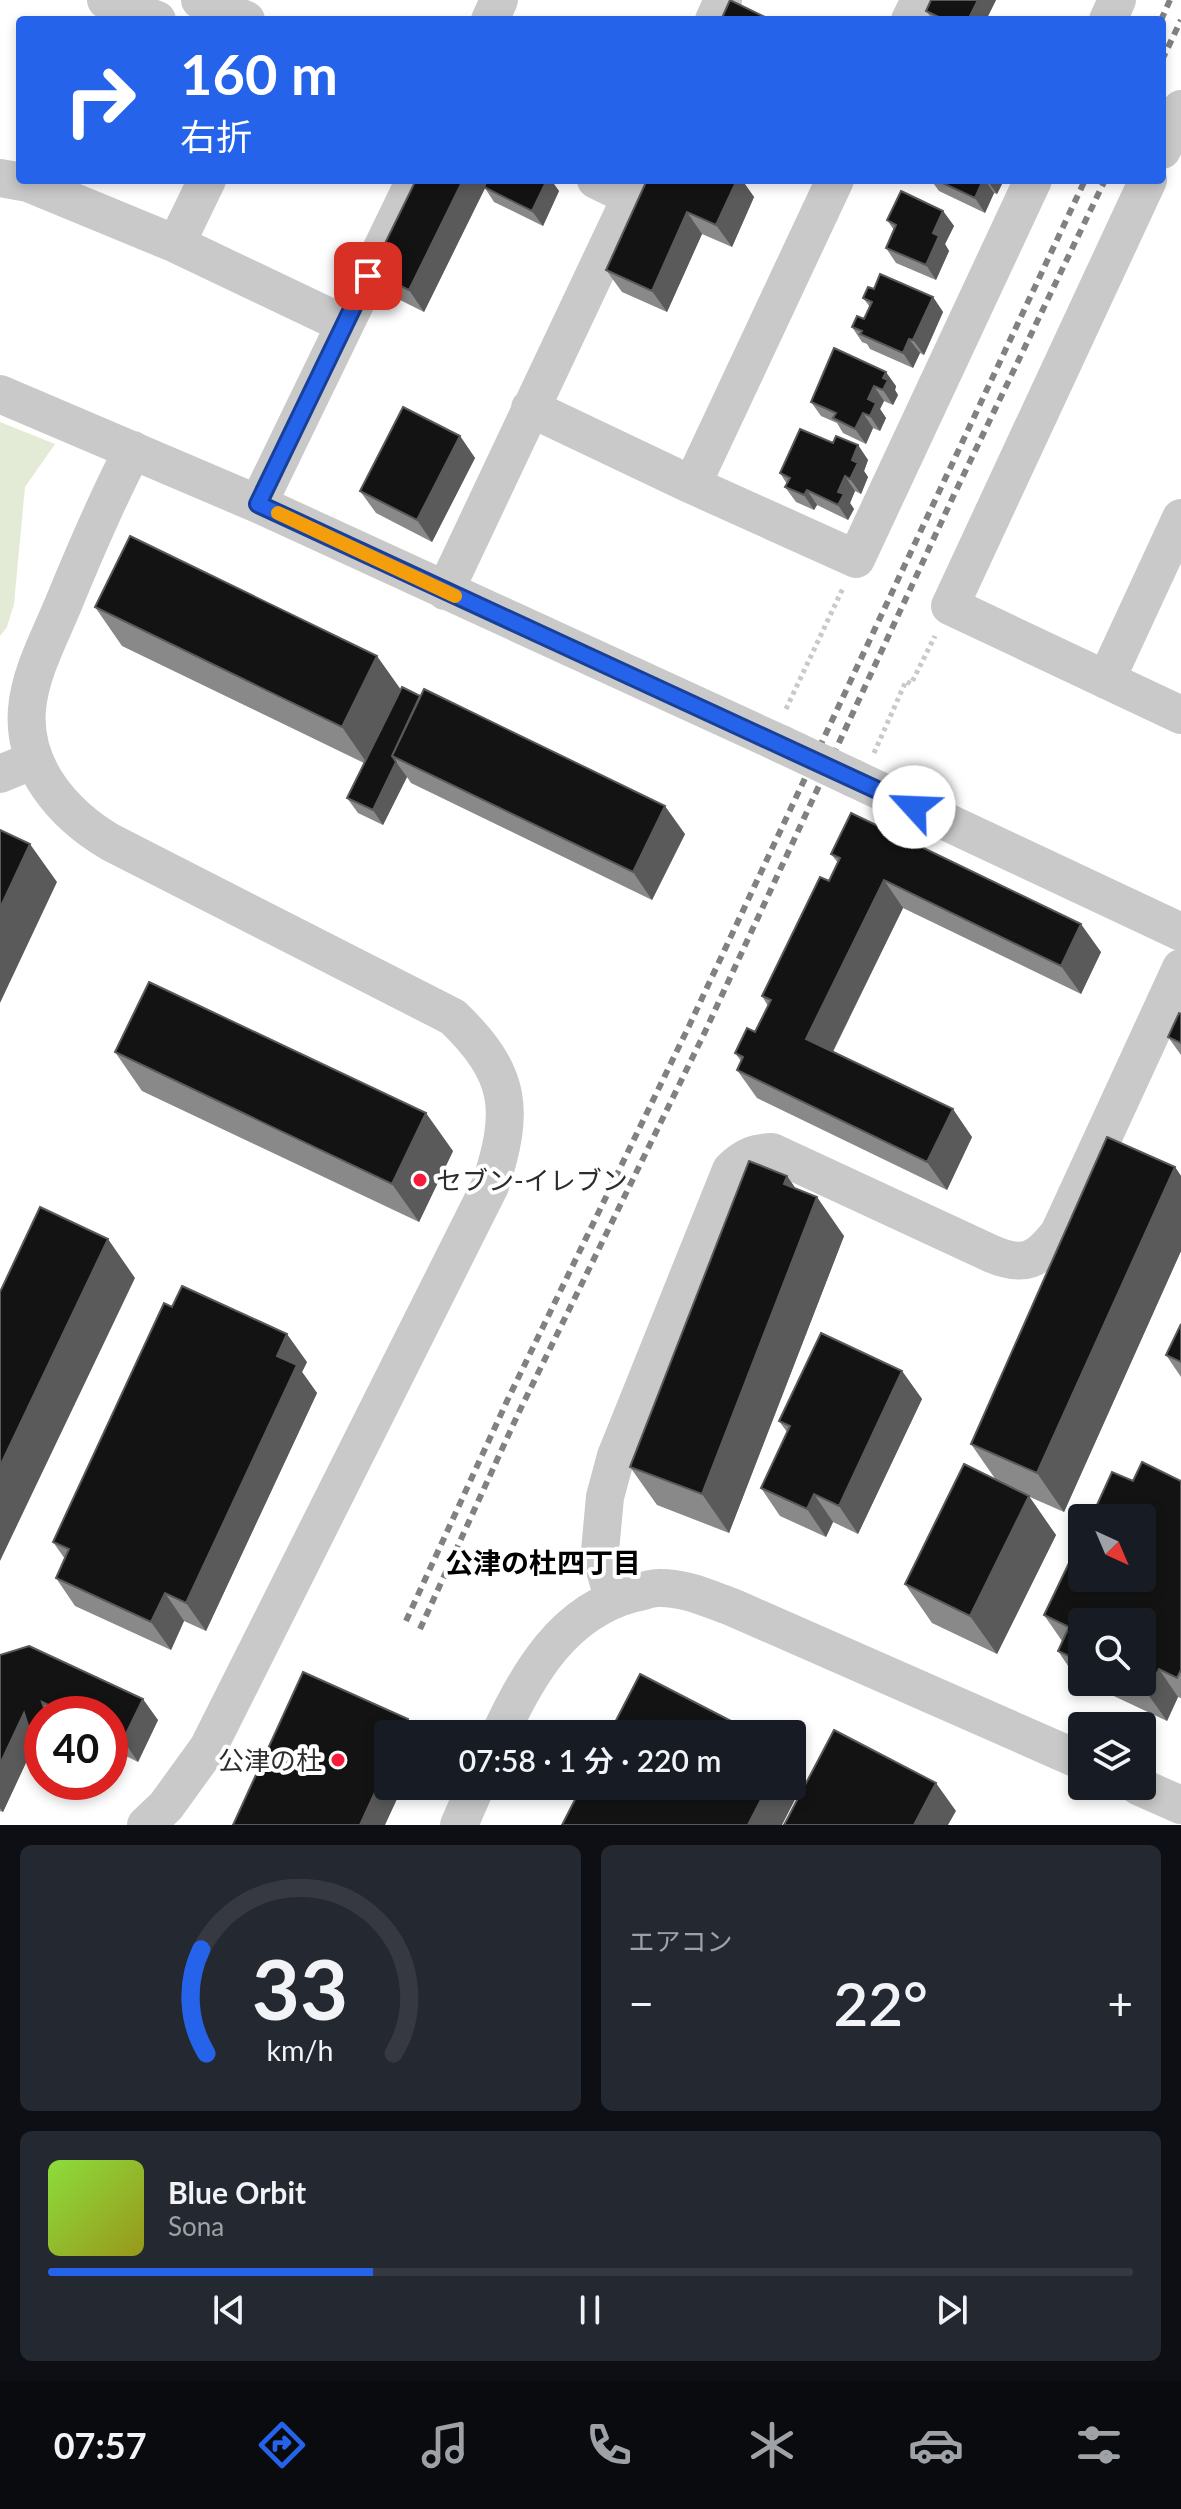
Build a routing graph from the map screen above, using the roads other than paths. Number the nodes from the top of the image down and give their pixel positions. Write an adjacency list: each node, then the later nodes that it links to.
1 (106, 0): 3 (street)
2 (200, 0): 4 (street)
3 (147, 16)
4 (237, 16)
5 (1181, 109): 6 (street)
6 (1166, 141)
7 (30, 184): 14 (street)
8 (205, 184): 14 (street)
9 (413, 184): 15 (street)
10 (833, 184): 19 (street)
11 (1031, 184): 19 (street)
12 (1146, 184): 23 (street)
13 (635, 188): 17 (street)
14 (176, 244): 15 (street)
15 (344, 324): 20 (street)
16 (0, 394): 18 (street)
17 (530, 408): 19 (street); 22 (street)
18 (133, 450): 20 (street); 25 (street)
19 (692, 485)
20 (258, 504): 22 (street)
21 (1181, 518): 23 (street)
22 (445, 591): 26 (street, bridge)
23 (1106, 680): 24 (street)
24 (1181, 715)
25 (17, 767): 34 (street)
26 (1181, 932)
27 (1181, 968): 28 (street)
28 (613, 1599): 29 (street); 30 (street)
29 (506, 1720)
30 (1068, 1755)
31 (1156, 1794): 33 (street)
32 (470, 1800): 35 (street)
33 (1181, 1805)
34 (146, 1825)
35 (459, 1825)

